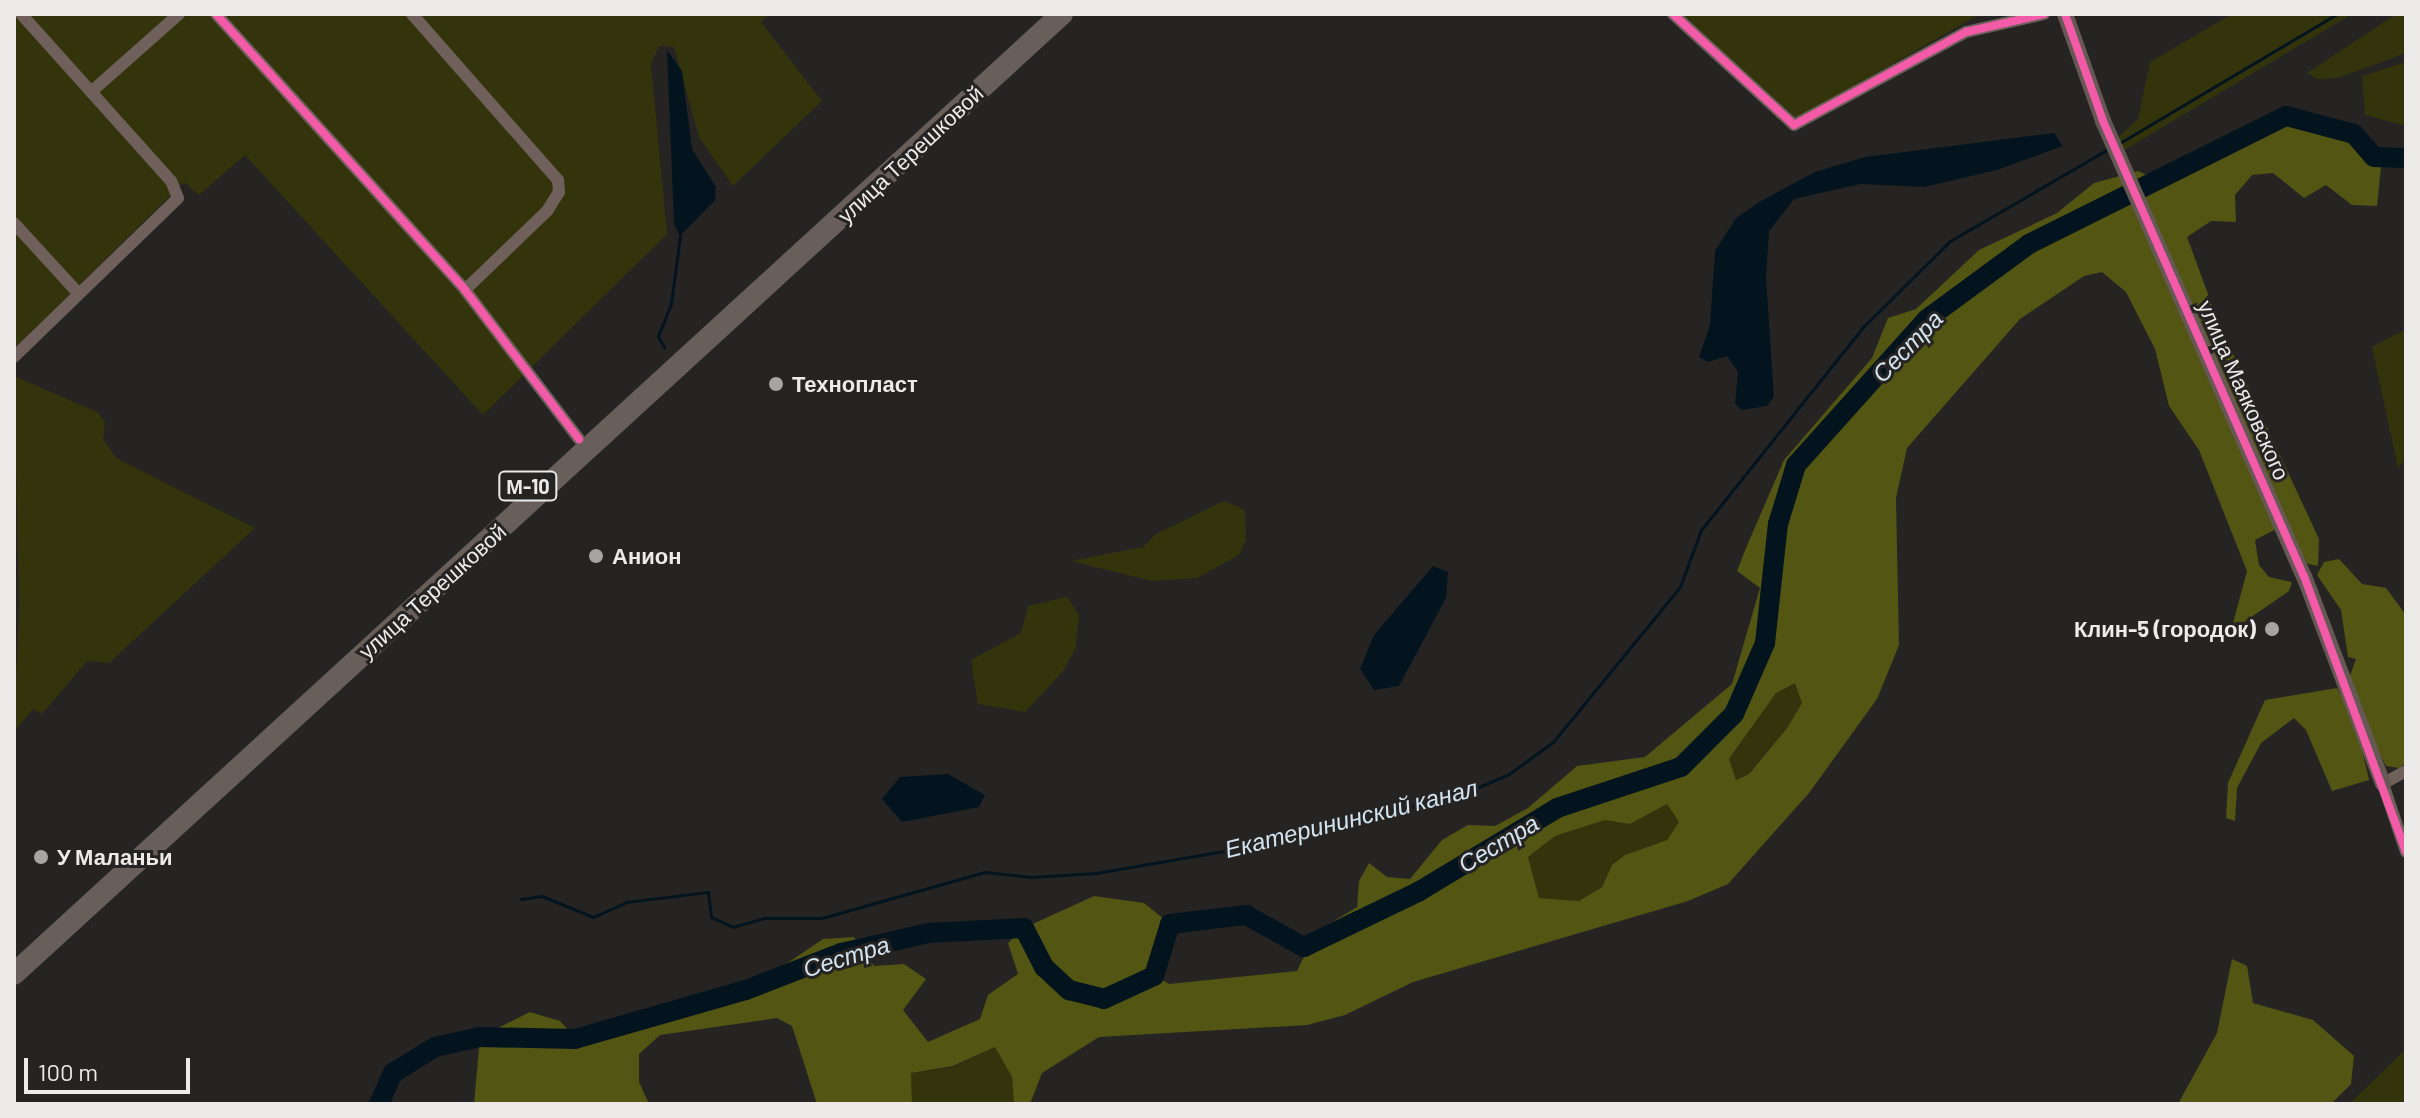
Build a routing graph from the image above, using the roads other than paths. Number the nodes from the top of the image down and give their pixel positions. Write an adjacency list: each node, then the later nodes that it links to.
1 (21, 14): 10 (street)
2 (179, 14): 10 (street)
3 (216, 14): 12 (street)
4 (412, 14): 12 (street)
5 (1042, 14): 15 (highway, улица Терешковой / М-10)
6 (1062, 14): 20 (highway, улица Терешковой / М-10)
7 (1673, 14): 8 (street)
8 (2044, 14)
9 (2065, 14): 17 (street, улица Маяковского)
10 (91, 92): 13 (street)
11 (14, 223): 13 (street)
12 (465, 290): 15 (street)
13 (78, 293): 14 (street)
14 (14, 357)
15 (579, 439): 19 (highway, улица Терешковой / М-10)
16 (2406, 771): 17 (street)
17 (2383, 784): 18 (street)
18 (2406, 852)
19 (14, 956)
20 (14, 974)

